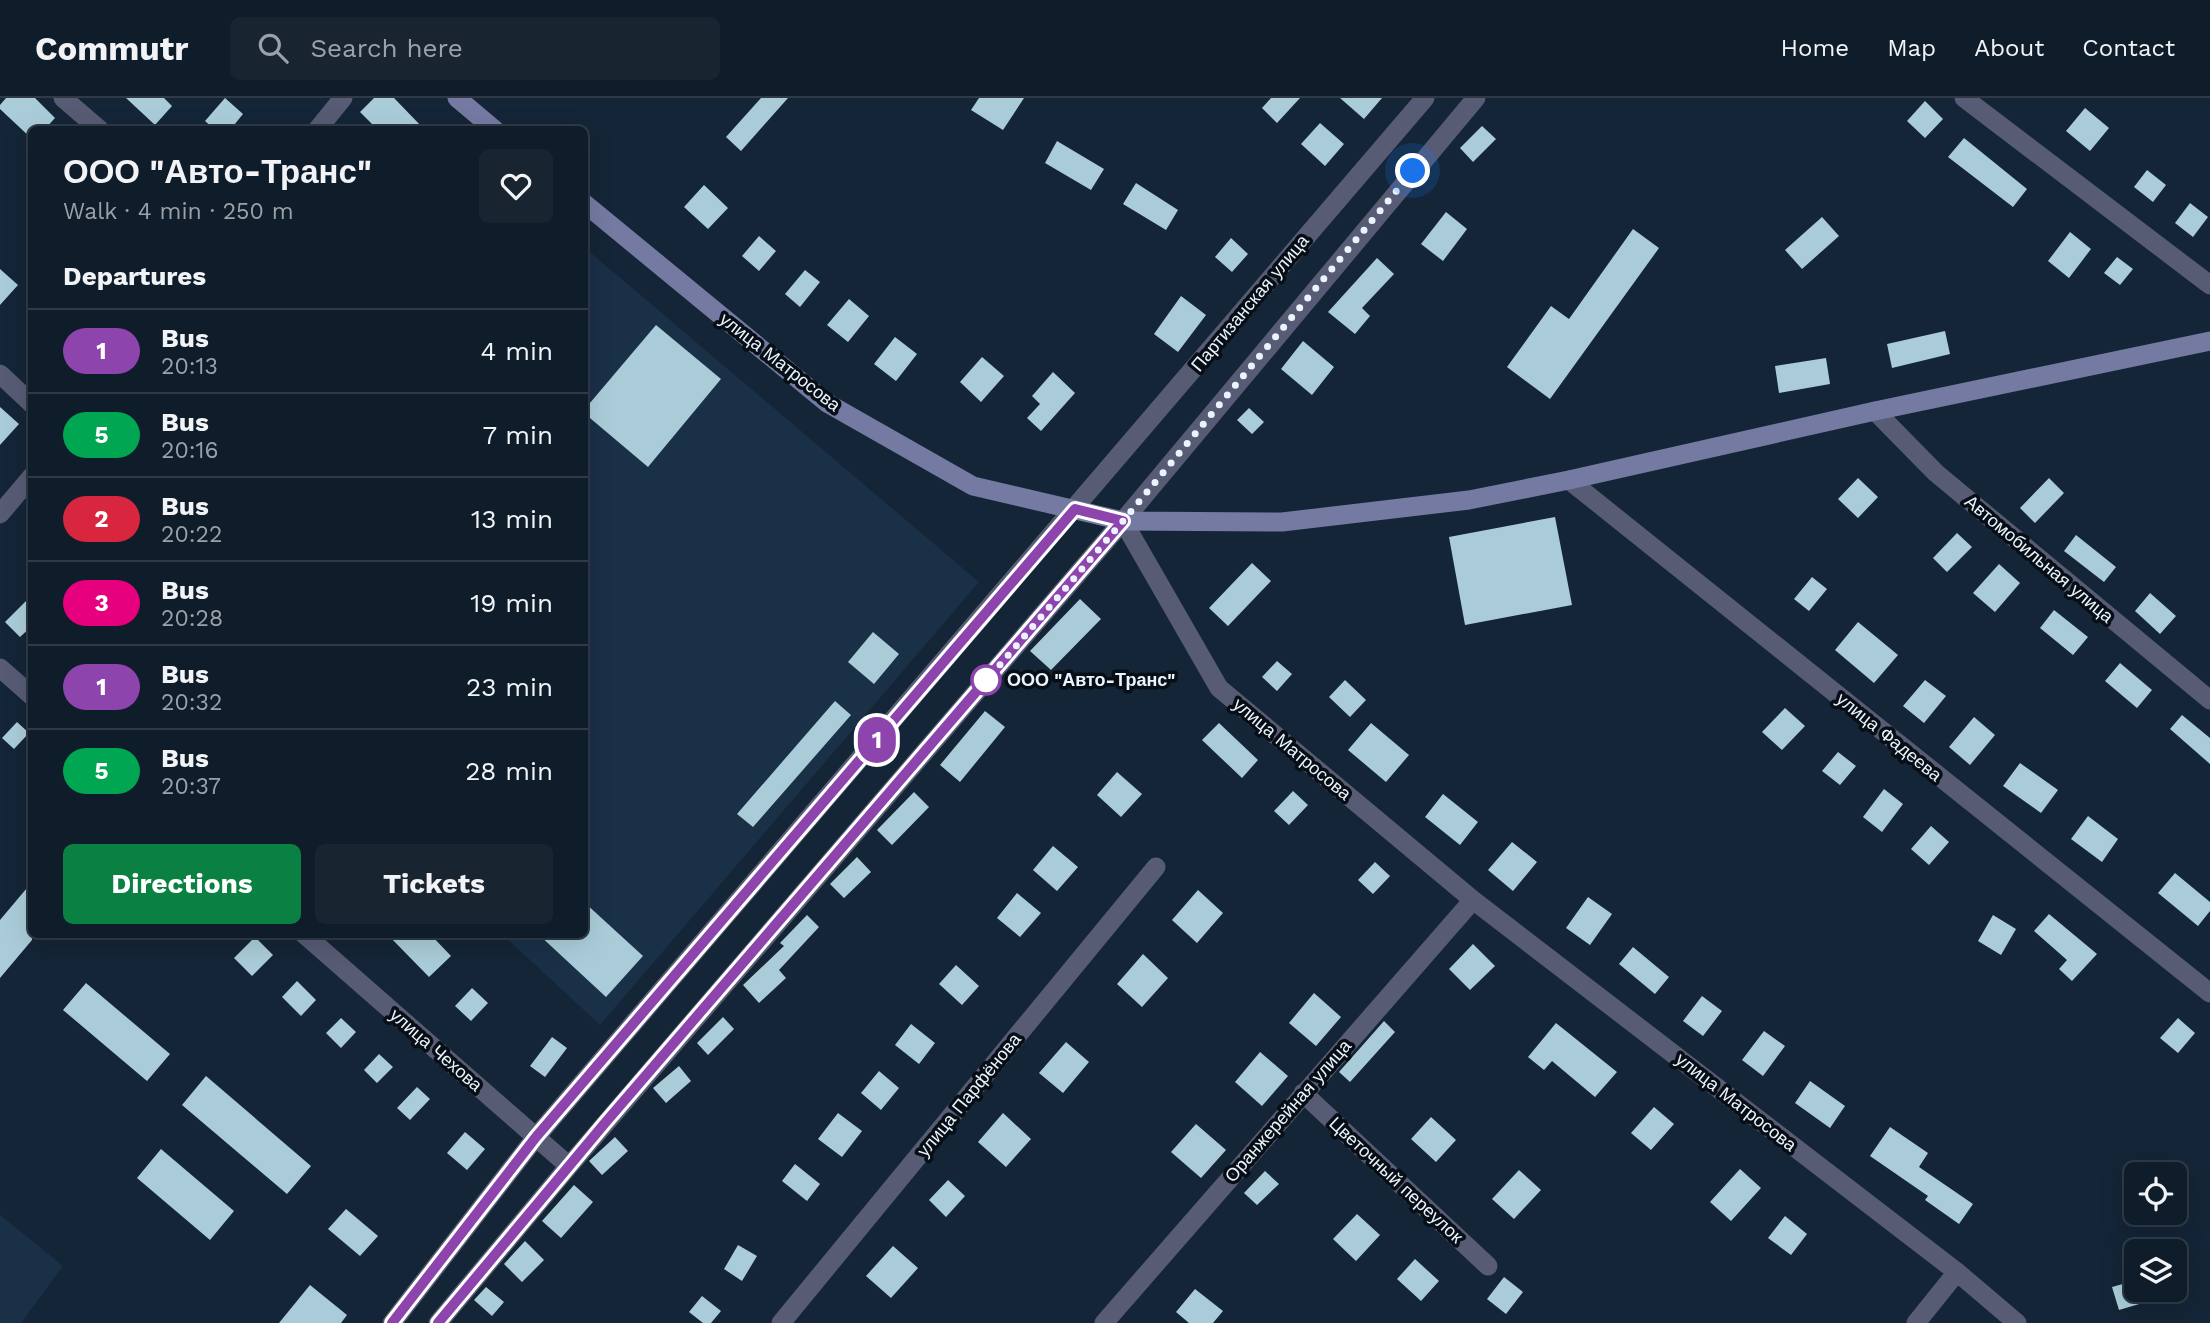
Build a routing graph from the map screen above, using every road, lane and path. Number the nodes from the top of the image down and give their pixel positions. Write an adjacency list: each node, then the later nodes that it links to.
1 (63, 98): 7 (street)
2 (343, 98): 8 (street)
3 (457, 98): 9 (main road)
4 (1425, 98): 18 (street, Партизанская улица)
5 (1476, 98): 20 (street)
6 (1964, 98): 11 (street)
7 (95, 126)
8 (320, 126)
9 (490, 126)
10 (588, 206): 18 (main road, улица Матросова)
11 (2210, 285)
12 (2210, 341): 15 (main road)
13 (0, 374): 14 (street)
14 (28, 400)
15 (1875, 411): 16 (main road); 23 (street, Автомобильная улица)
16 (1569, 480): 20 (main road); 27 (street, улица Фадеева)
17 (28, 481): 19 (street)
18 (1075, 509): 20 (main road, улица Матросова); 29 (street, Партизанская улица)
19 (0, 514)
20 (1123, 521): 25 (street, улица Матросова); 30 (street)
21 (0, 668): 22 (street)
22 (28, 692)
23 (2210, 700)
24 (1156, 867): 36 (street, улица Парфёнова)
25 (1473, 900): 28 (street, Оранжерейная улица); 32 (street, улица Матросова)
26 (309, 938): 29 (street, улица Чехова)
27 (2210, 993)
28 (1303, 1093): 31 (street, Цветочный переулок); 33 (street, Оранжерейная улица)
29 (536, 1137): 30 (street, улица Чехова); 34 (street, Партизанская улица)
30 (569, 1166): 35 (street)
31 (1488, 1266)
32 (1957, 1272): 37 (street); 38 (street, улица Матросова)
33 (1111, 1321)
34 (392, 1323)
35 (438, 1323)
36 (781, 1323)
37 (1916, 1323)
38 (2017, 1323)

